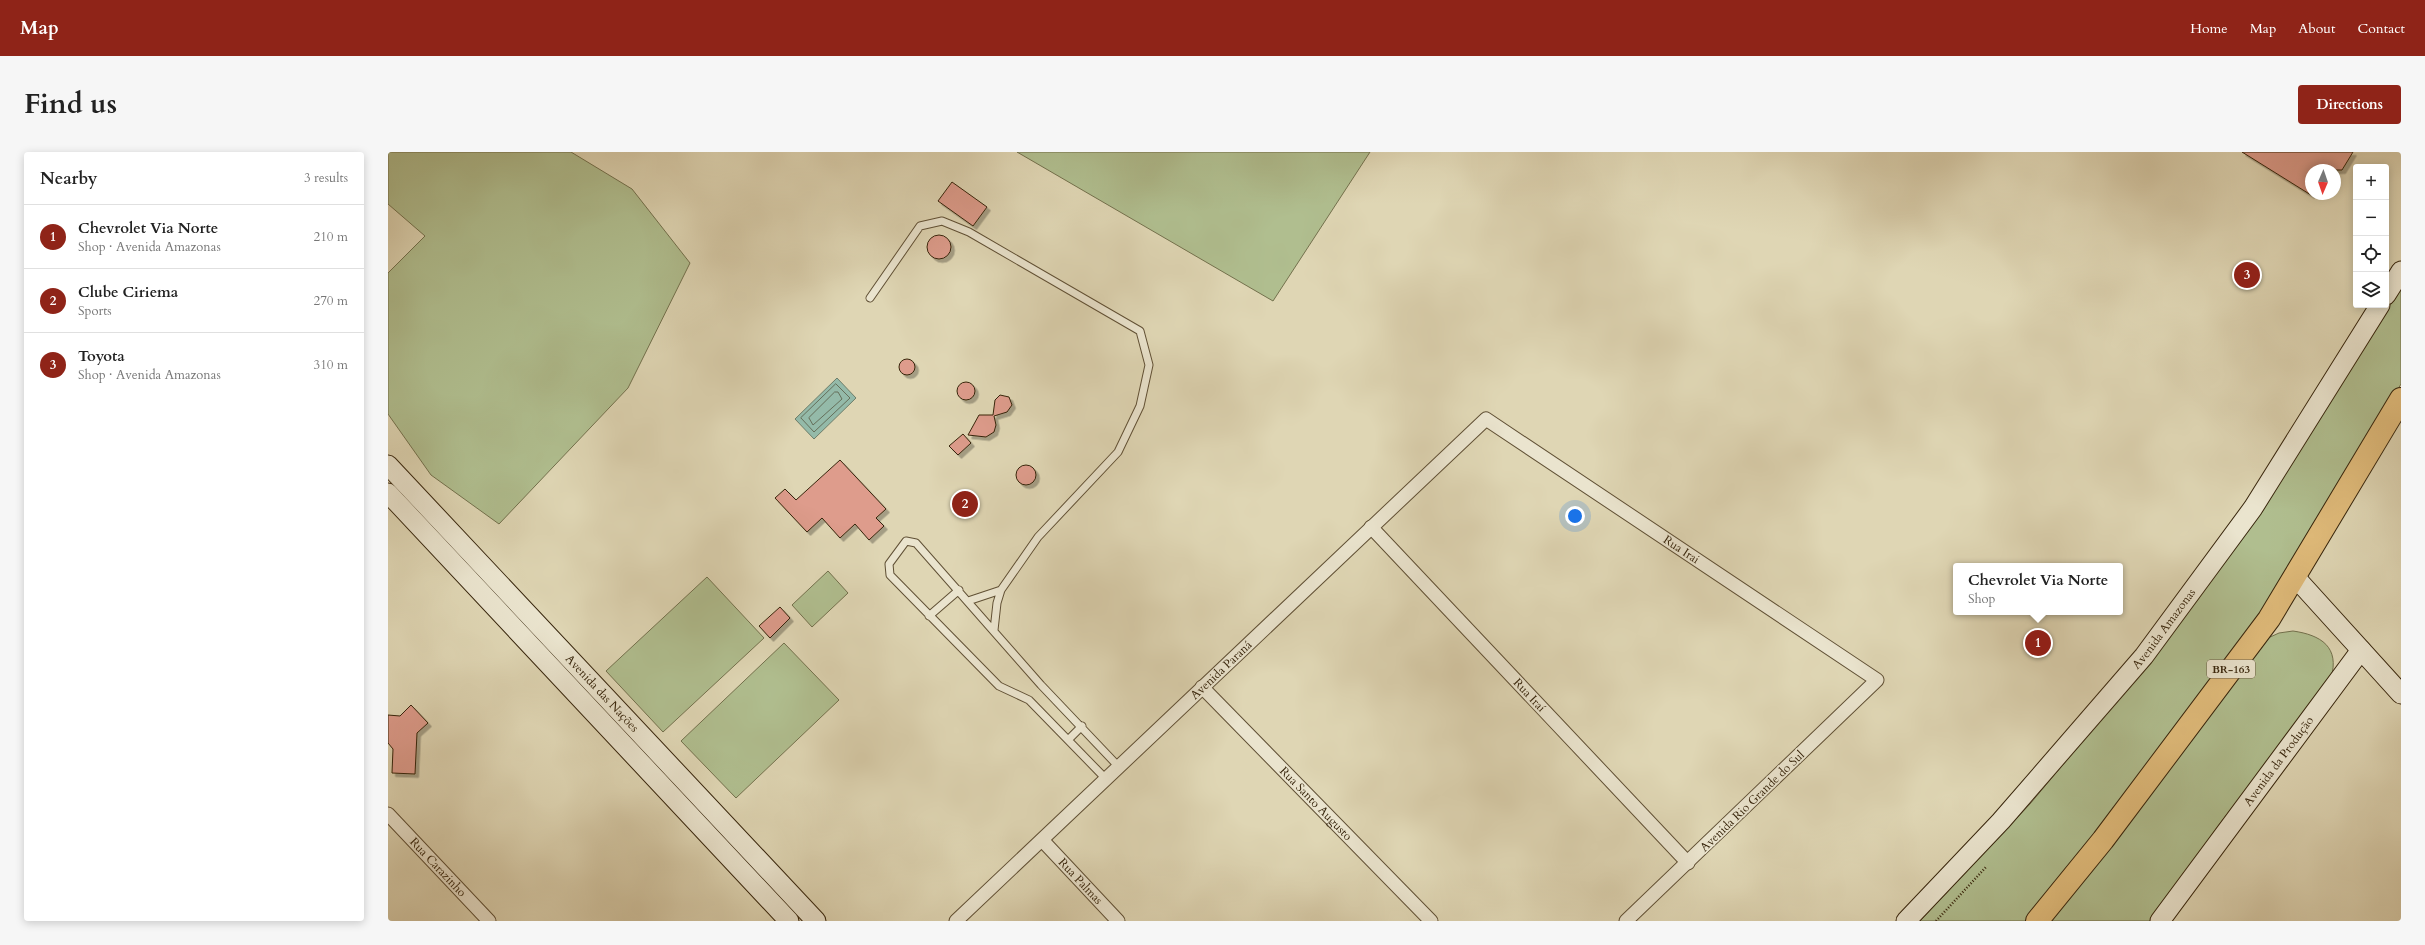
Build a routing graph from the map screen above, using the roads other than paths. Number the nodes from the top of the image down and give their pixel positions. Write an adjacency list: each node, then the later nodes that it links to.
1 (2401, 271): 2 (street)
2 (2389, 290)
3 (870, 298): 12 (lane)
4 (2378, 308): 34 (street, Avenida Amazonas)
5 (2401, 399): 10 (highway, BR-163)
6 (1486, 419): 9 (street, Avenida Paraná); 17 (street, Rua Irai)
7 (388, 465): 29 (street, Avenida das Nações)
8 (388, 493): 28 (street, Avenida das Nações)
9 (1371, 527): 18 (street, Avenida Paraná); 26 (street, Rua Iraí)
10 (2294, 577): 16 (street); 35 (highway, BR-163)
11 (958, 590): 13 (lane); 14 (lane); 14 (lane)
12 (1001, 590): 13 (lane); 15 (lane)
13 (968, 601): 15 (lane)
14 (929, 616): 21 (lane)
15 (994, 630): 20 (lane)
16 (2361, 650): 19 (street); 36 (street, Avenida da Produção)
17 (1877, 680): 26 (street, Avenida Rio Grande do Sul)
18 (1202, 687): 22 (street, Avenida Paraná); 32 (street, Rua Santo Augusto)
19 (2401, 694)
20 (1082, 726): 21 (lane); 22 (lane)
21 (1068, 740): 23 (lane)
22 (1119, 767): 23 (street, Avenida Paraná)
23 (1106, 779): 25 (street, Avenida Paraná)
24 (388, 814): 27 (street, Rua Carazinho)
25 (1043, 841): 30 (street, Avenida Paraná); 31 (street, Rua Palmas)
26 (1688, 863): 33 (street, Avenida Rio Grande do Sul)
27 (489, 921)
28 (790, 921)
29 (816, 921)
30 (956, 921)
31 (1118, 921)
32 (1430, 921)
33 (1626, 921)
34 (1906, 921)
35 (2037, 921)
36 (2160, 921)

